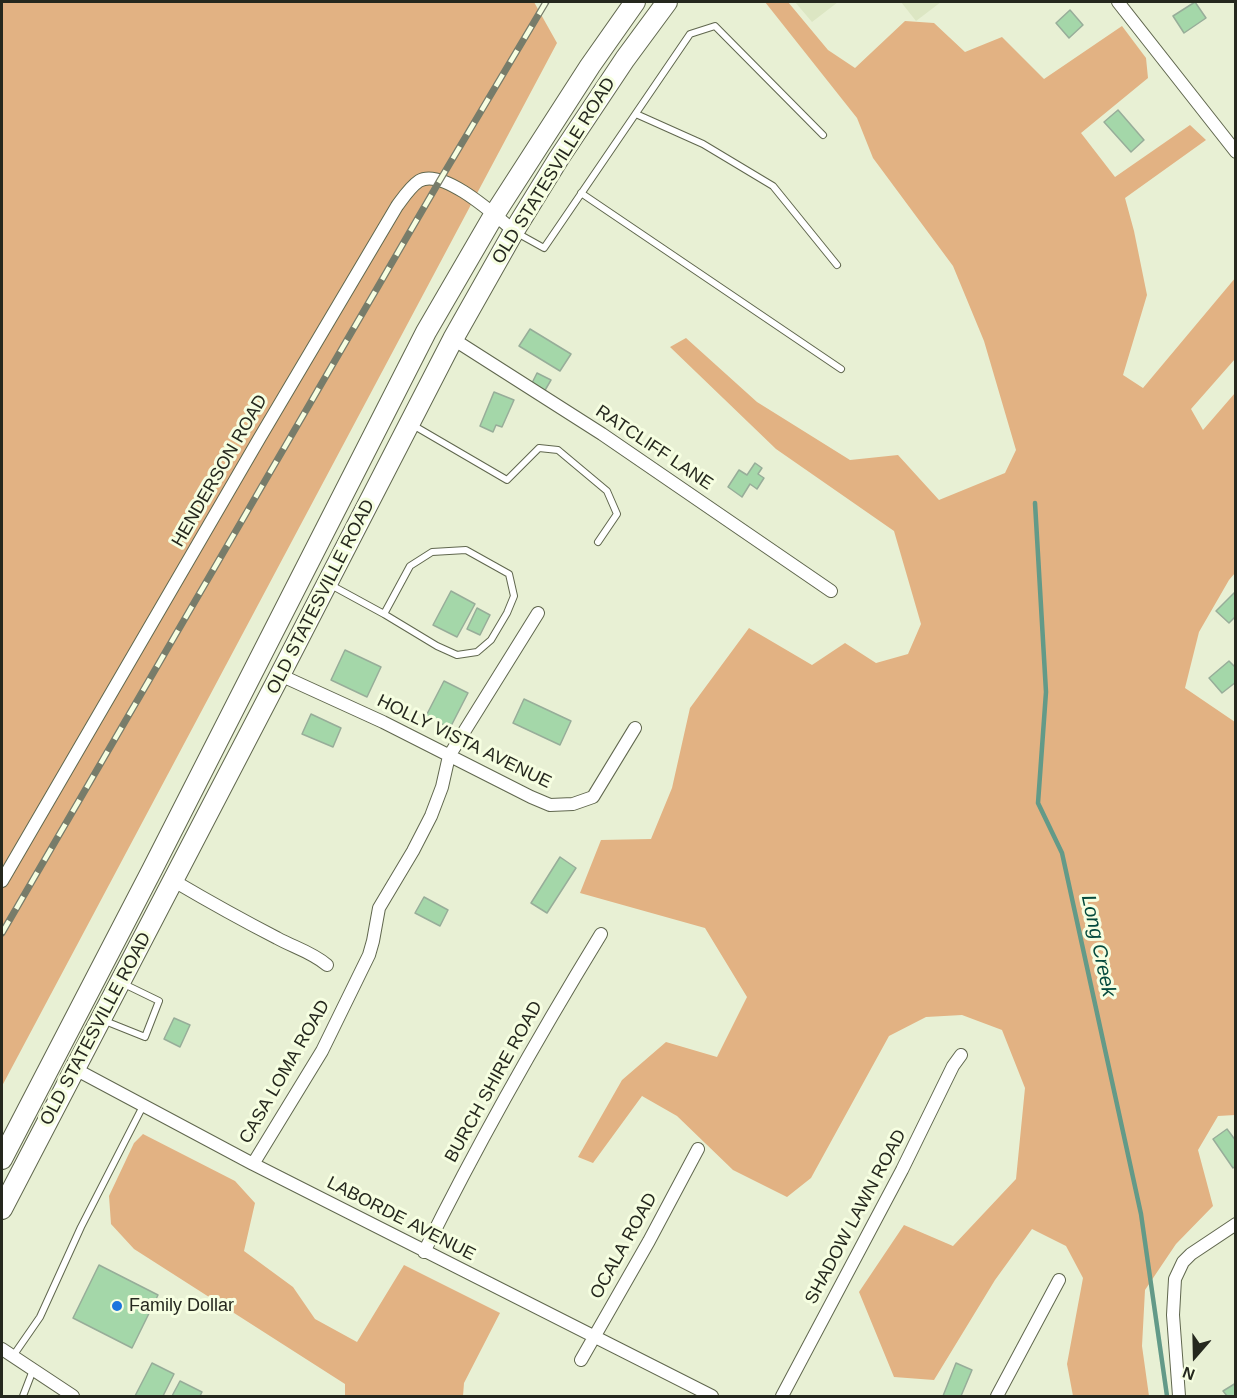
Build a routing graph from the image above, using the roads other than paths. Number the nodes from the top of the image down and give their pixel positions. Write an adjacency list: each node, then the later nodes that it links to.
1 (635, 2): 8 (main road, OLD STATESVILLE ROAD)
2 (667, 2): 9 (main road, OLD STATESVILLE ROAD)
3 (1118, 2): 6 (street)
4 (636, 114): 5 (lane); 7 (lane); 10 (lane)
5 (823, 135)
6 (1236, 152)
7 (581, 194): 9 (lane); 12 (lane)
8 (494, 215): 9 (street, HENDERSON ROAD); 23 (street, HENDERSON ROAD); 32 (main road, OLD STATESVILLE ROAD)
9 (514, 231): 11 (main road, OLD STATESVILLE ROAD)
10 (837, 265)
11 (453, 339): 13 (main road, OLD STATESVILLE ROAD); 16 (street, RATCLIFF LANE)
12 (841, 369)
13 (411, 423): 14 (lane); 15 (main road, OLD STATESVILLE ROAD)
14 (598, 542)
15 (328, 584): 17 (lane); 19 (main road, OLD STATESVILLE ROAD)
16 (831, 591)
17 (384, 614): 17 (lane)
18 (538, 614): 21 (street, CASA LOMA ROAD)
19 (280, 675): 21 (street, HOLLY VISTA AVENUE); 22 (main road, OLD STATESVILLE ROAD)
20 (635, 728): 21 (street, HOLLY VISTA AVENUE)
21 (449, 756): 33 (street, CASA LOMA ROAD)
22 (174, 880): 25 (street); 26 (main road, OLD STATESVILLE ROAD)
23 (2, 881)
24 (601, 934): 36 (street, BURCH SHIRE ROAD)
25 (327, 965)
26 (121, 982): 27 (main road, OLD STATESVILLE ROAD); 27 (lane)
27 (101, 1020): 29 (main road, OLD STATESVILLE ROAD)
28 (961, 1055): 46 (street, SHADOW LAWN ROAD)
29 (75, 1069): 30 (street, LABORDE AVENUE); 34 (main road, OLD STATESVILLE ROAD)
30 (143, 1106): 33 (street, LABORDE AVENUE); 40 (lane)
31 (698, 1149): 38 (street, OCALA ROAD)
32 (2, 1159)
33 (253, 1164): 36 (street, LABORDE AVENUE)
34 (2, 1209)
35 (1236, 1224): 48 (street)
36 (424, 1252): 38 (street, LABORDE AVENUE)
37 (1059, 1280): 47 (street)
38 (594, 1337): 41 (street, OCALA ROAD); 45 (street, LABORDE AVENUE)
39 (2, 1349): 40 (street)
40 (13, 1357): 42 (street)
41 (581, 1360)
42 (33, 1370): 43 (lane); 44 (street)
43 (23, 1396)
44 (73, 1396)
45 (712, 1396)
46 (782, 1396)
47 (997, 1396)
48 (1179, 1396)

